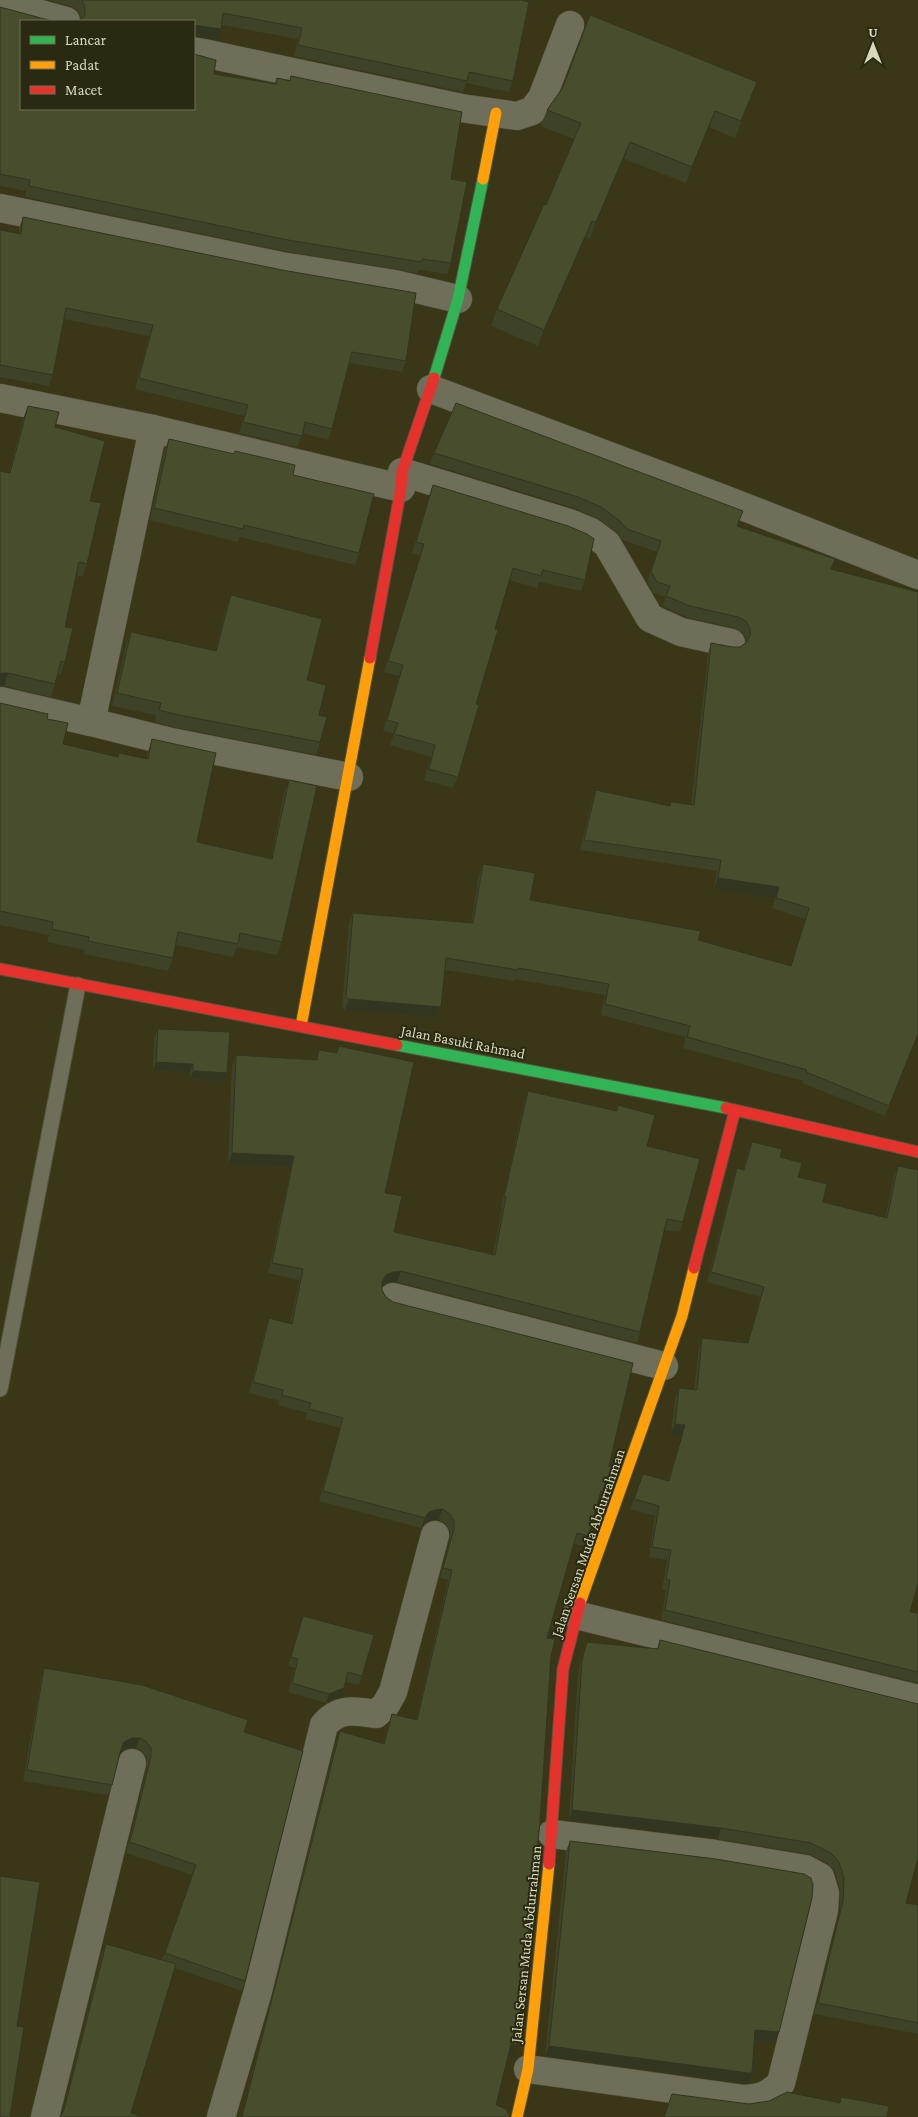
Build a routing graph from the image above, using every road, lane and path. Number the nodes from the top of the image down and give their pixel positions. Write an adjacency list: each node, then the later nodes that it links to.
1 (0, 3): 2 (street)
2 (62, 20)
3 (570, 25): 5 (street)
4 (195, 51): 5 (street)
5 (496, 113): 7 (street)
6 (0, 208): 7 (street)
7 (458, 299): 8 (street)
8 (431, 389): 11 (street); 12 (street)
9 (0, 398): 10 (street)
10 (153, 429): 11 (street); 15 (street)
11 (401, 480): 13 (street); 16 (street)
12 (918, 576)
13 (731, 643)
14 (0, 701): 15 (street)
15 (91, 722): 16 (street)
16 (349, 777): 19 (street)
17 (0, 969): 18 (street, Jalan Basuki Rahmad)
18 (78, 985): 19 (street, Jalan Basuki Rahmad); 24 (lane)
19 (301, 1026): 20 (street, Jalan Basuki Rahmad)
20 (735, 1110): 21 (street, Jalan Basuki Rahmad); 23 (street, Jalan Sersan Muda Abdurrahman)
21 (918, 1152)
22 (393, 1297): 23 (street)
23 (664, 1366): 26 (street, Jalan Sersan Muda Abdurrahman)
24 (0, 1389)
25 (435, 1535): 32 (street)
26 (576, 1615): 27 (street); 29 (street, Jalan Sersan Muda Abdurrahman)
27 (918, 1700)
28 (132, 1763): 31 (street)
29 (552, 1834): 30 (street, Jalan Sersan Muda Abdurrahman); 30 (street)
30 (528, 2069): 33 (street, Jalan Sersan Muda Abdurrahman)
31 (45, 2117)
32 (221, 2117)
33 (517, 2117)

